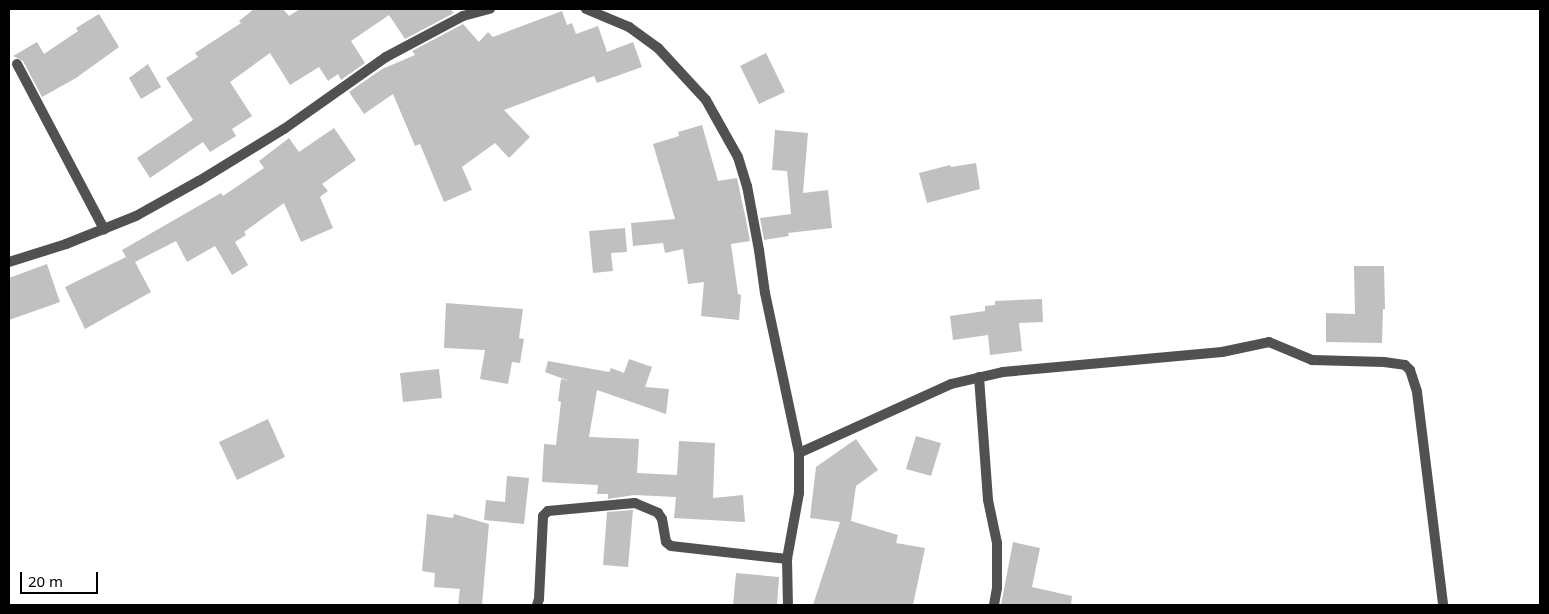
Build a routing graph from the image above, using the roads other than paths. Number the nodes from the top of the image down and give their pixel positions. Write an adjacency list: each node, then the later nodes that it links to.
1 (490, 9): 4 (street)
2 (586, 9): 7 (street)
3 (17, 64): 4 (street)
4 (104, 229): 5 (street)
5 (9, 262)
6 (979, 378): 7 (street); 11 (street); 12 (street)
7 (799, 453): 8 (street)
8 (786, 559): 9 (street); 10 (street)
9 (536, 605)
10 (788, 605)
11 (994, 605)
12 (1443, 605)

